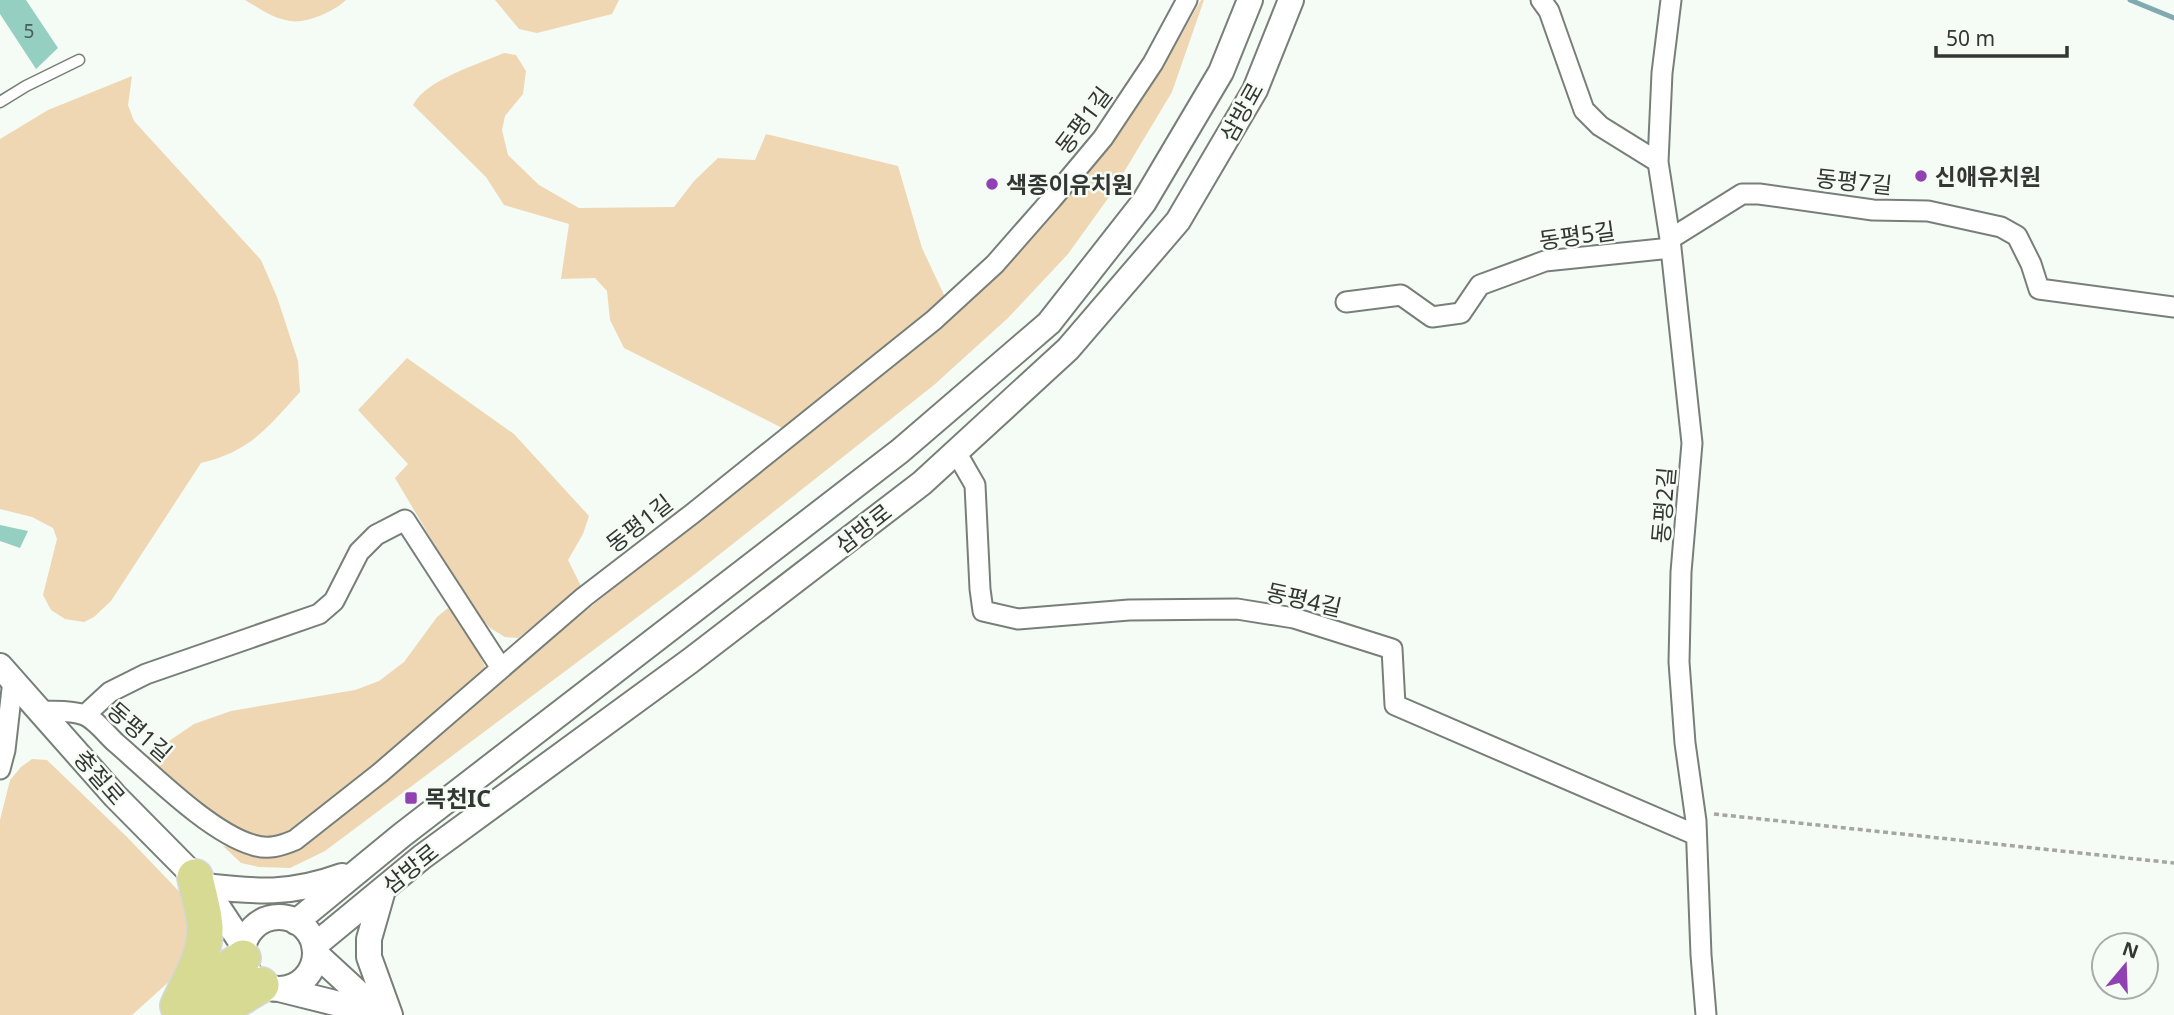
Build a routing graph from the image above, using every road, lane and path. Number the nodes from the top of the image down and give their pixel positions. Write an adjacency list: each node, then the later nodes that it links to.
1 (1187, 0): 13 (street, 동평1길)
2 (1250, 0): 21 (street, 삼방로)
3 (1291, 0): 12 (street, 삼방로)
4 (1541, 0): 8 (street)
5 (1671, 0): 8 (street, 동평2길)
6 (79, 60): 7 (lane)
7 (0, 102)
8 (1658, 162): 9 (street, 동평2길)
9 (1671, 244): 10 (street, 동평5길); 11 (street, 동평7길); 18 (street, 동평2길)
10 (1346, 302)
11 (2174, 307)
12 (956, 452): 19 (street, 동평4길); 23 (street, 삼방로)
13 (501, 668): 16 (street, 동평1길); 16 (street)
14 (6, 673): 15 (street, 충절로); 17 (street)
15 (41, 711): 16 (street, 동평1길); 22 (street, 충절로)
16 (85, 715)
17 (0, 769)
18 (1695, 812): 19 (street, 동평2길); 20 (path)
19 (1696, 835): 30 (street, 동평2길)
20 (2174, 863)
21 (356, 871): 22 (street); 24 (street, 삼방로)
22 (199, 881): 24 (street, 충절로); 26 (street, 충절로); 27 (highway)
23 (383, 890): 25 (street, 삼방로); 28 (street)
24 (287, 920): 25 (street); 26 (street, 삼방로)
25 (314, 950): 26 (street); 28 (street)
26 (256, 969): 27 (highway); 28 (street); 29 (highway)
27 (172, 1011)
28 (384, 1013)
29 (211, 1015)
30 (1706, 1015)

